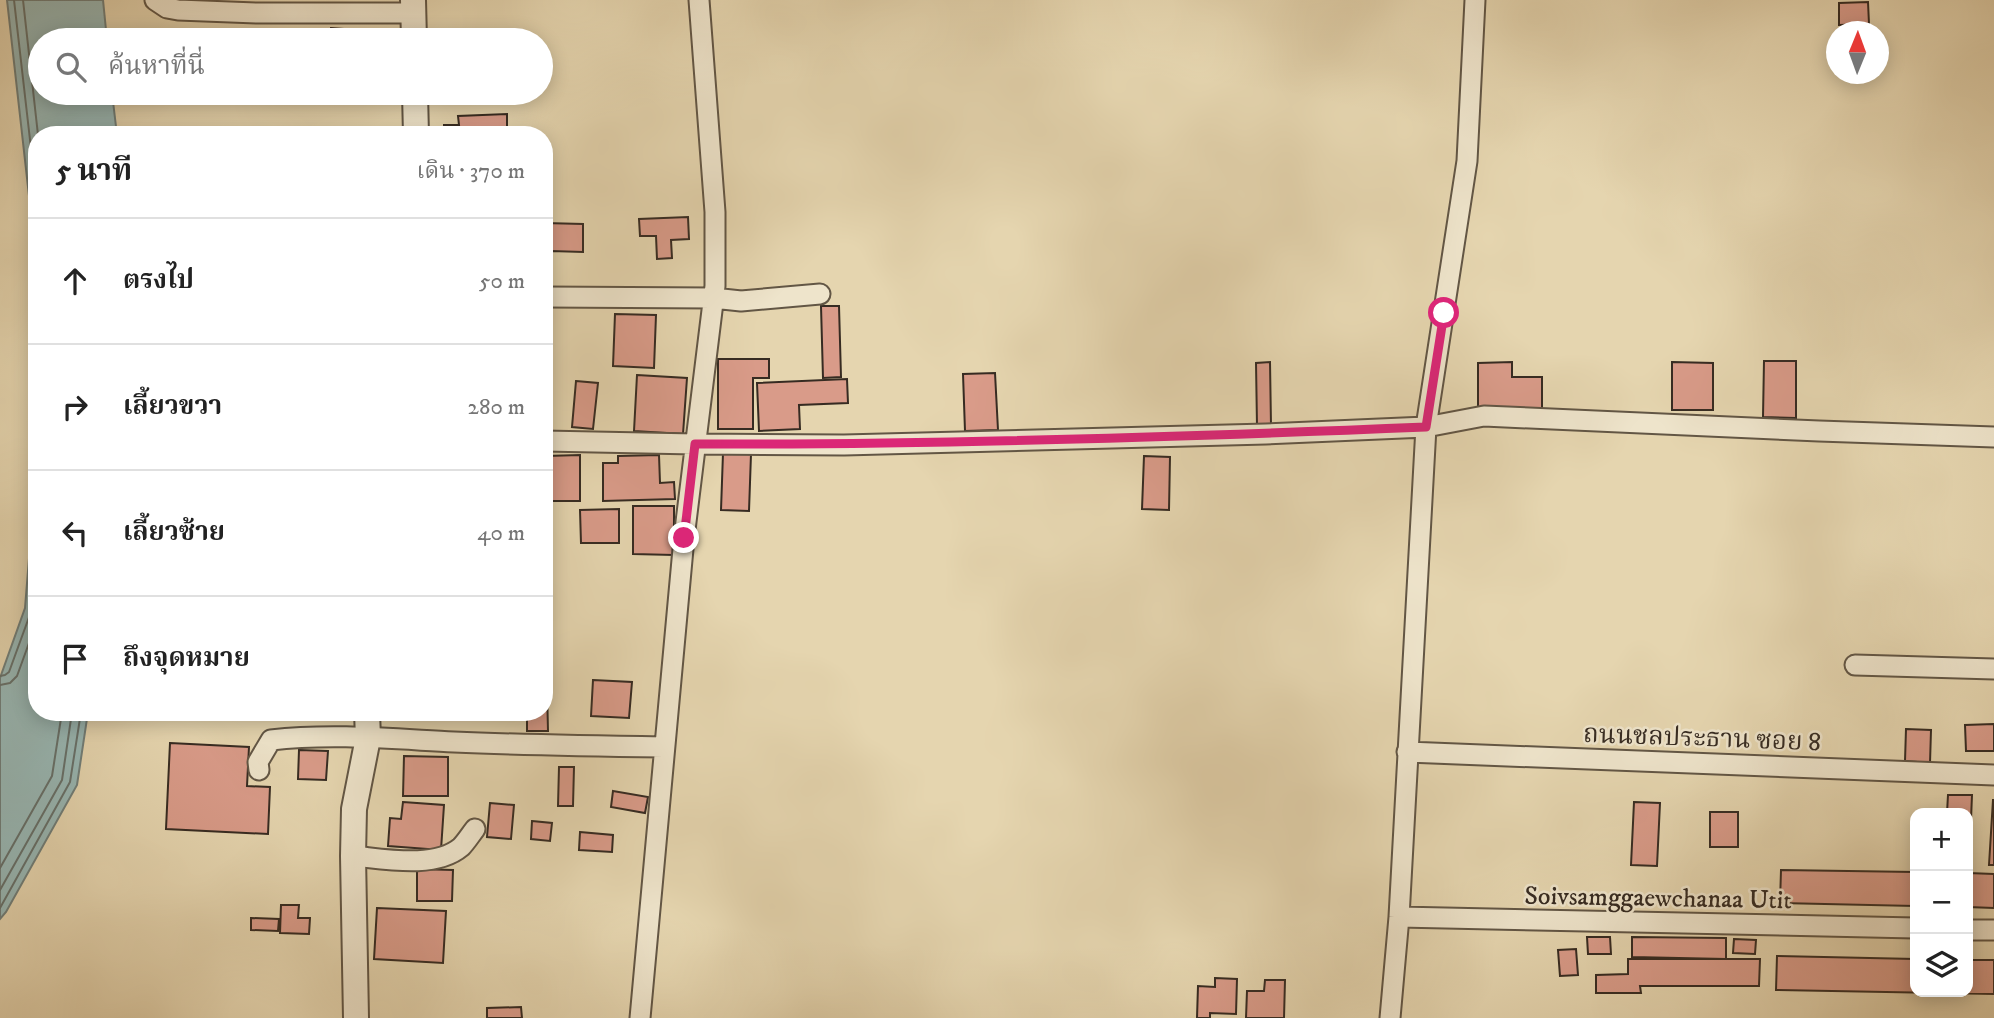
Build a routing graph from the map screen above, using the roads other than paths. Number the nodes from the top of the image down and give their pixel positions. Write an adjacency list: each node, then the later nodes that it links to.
1 (155, 0): 4 (street)
2 (699, 0): 10 (street)
3 (1475, 0): 11 (street)
4 (413, 6): 5 (street)
5 (414, 28)
6 (415, 105): 7 (street)
7 (416, 126)
8 (820, 295): 10 (street)
9 (553, 297): 10 (street)
10 (713, 298): 14 (street)
11 (1426, 427): 12 (street); 14 (street); 20 (street)
12 (1994, 437)
13 (553, 441): 14 (street)
14 (695, 444): 19 (street)
15 (1855, 665): 16 (street)
16 (1994, 669)
17 (367, 721): 18 (street)
18 (368, 738): 19 (street); 21 (street); 24 (street)
19 (664, 747): 30 (street)
20 (1407, 752): 22 (street, ถนนชลประธาน ซอย 8); 25 (street)
21 (259, 770)
22 (1994, 775)
23 (475, 829): 24 (street)
24 (353, 856): 29 (street)
25 (1399, 917): 26 (street, Soivsamggaewchanaa Utit); 31 (street)
26 (1910, 928)
27 (1973, 930): 28 (street)
28 (1994, 930)
29 (356, 1018)
30 (640, 1018)
31 (1390, 1018)

